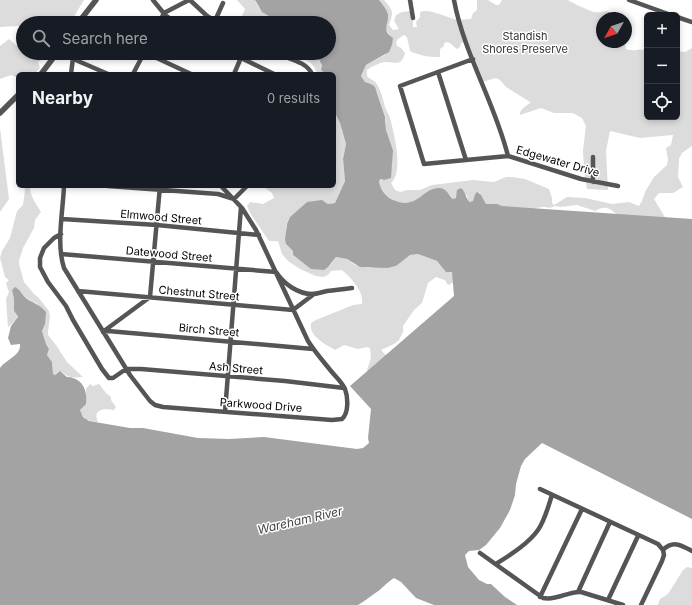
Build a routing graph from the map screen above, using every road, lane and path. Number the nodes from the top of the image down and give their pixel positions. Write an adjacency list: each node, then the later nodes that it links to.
1 (96, 0): 10 (street)
2 (153, 0): 9 (street)
3 (189, 0): 9 (street); 13 (street)
4 (410, 0): 15 (street)
5 (454, 0): 18 (street)
6 (629, 0): 8 (street)
7 (223, 4): 14 (street)
8 (663, 12)
9 (164, 13): 11 (street); 12 (street)
10 (83, 16)
11 (162, 16)
12 (168, 16)
13 (209, 16)
14 (218, 16)
15 (414, 18)
16 (680, 18): 17 (street)
17 (692, 22)
18 (473, 59): 35 (street); 38 (street)
19 (52, 60): 27 (street)
20 (73, 60): 28 (street)
21 (77, 60): 29 (street)
22 (141, 60): 30 (street)
23 (160, 60): 31 (street)
24 (239, 60): 32 (street)
25 (244, 60): 33 (street)
26 (292, 60): 34 (street)
27 (43, 72)
28 (71, 72)
29 (104, 72)
30 (134, 72)
31 (187, 72)
32 (235, 72)
33 (270, 72)
34 (311, 72)
35 (438, 72): 40 (street); 40 (street, Edgewater Drive)
36 (16, 97): 37 (street)
37 (0, 113)
38 (508, 156): 40 (street, Edgewater Drive); 41 (street, Edgewater Drive)
39 (594, 157): 41 (street)
40 (466, 160)
41 (592, 182): 42 (street, Edgewater Drive)
42 (618, 186)
43 (64, 188): 49 (street, Parkwood Drive)
44 (160, 188): 47 (street); 50 (street)
45 (223, 188): 47 (street, Parkwood Drive)
46 (245, 188): 47 (street)
47 (234, 199): 48 (street, Parkwood Drive)
48 (241, 208): 51 (street); 53 (street, Parkwood Drive)
49 (62, 219): 50 (street, Elmwood Street); 52 (street, Parkwood Drive)
50 (157, 225): 51 (street, Elmwood Street); 55 (street)
51 (240, 233): 53 (street, Elmwood Street); 56 (street)
52 (61, 234): 54 (street, Parkwood Drive); 67 (street)
53 (259, 235): 57 (street, Parkwood Drive)
54 (61, 254): 55 (street, Datewood Street); 59 (street, Parkwood Drive)
55 (153, 262): 56 (street, Datewood Street); 61 (street)
56 (237, 269): 57 (street, Datewood Street); 62 (street)
57 (276, 272): 60 (street); 63 (street, Parkwood Drive)
58 (352, 288): 60 (street)
59 (78, 291): 61 (street, Chestnut Street); 64 (street, Parkwood Drive)
60 (314, 294): 63 (street)
61 (150, 297): 62 (street, Chestnut Street); 64 (street)
62 (233, 305): 63 (street, Chestnut Street); 65 (street)
63 (293, 310): 66 (street, Parkwood Drive)
64 (103, 332): 65 (street, Birch Street); 67 (street, Parkwood Drive)
65 (230, 341): 66 (street, Birch Street); 68 (street)
66 (313, 349): 69 (street, Parkwood Drive)
67 (126, 369): 68 (street, Ash Street); 70 (street, Parkwood Drive)
68 (228, 376): 69 (street, Ash Street); 70 (street)
69 (344, 388): 70 (street, Parkwood Drive)
70 (225, 412)
71 (540, 489): 72 (street)
72 (552, 495): 73 (street); 79 (street)
73 (582, 509): 74 (street); 81 (street)
74 (610, 522): 75 (street); 80 (street)
75 (638, 536): 76 (street); 82 (street)
76 (663, 550): 77 (street); 84 (street)
77 (692, 551)
78 (480, 553): 79 (street)
79 (496, 564): 81 (street)
80 (578, 592): 81 (street); 82 (street)
81 (540, 597)
82 (608, 600): 83 (street)
83 (623, 605)
84 (641, 605)

